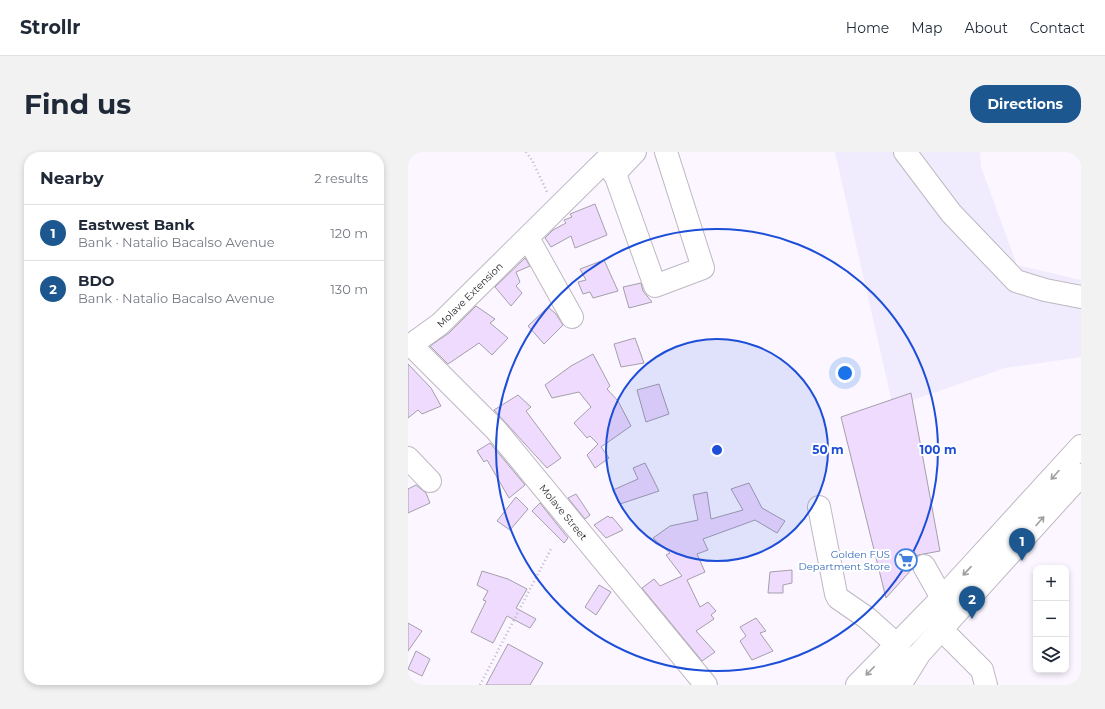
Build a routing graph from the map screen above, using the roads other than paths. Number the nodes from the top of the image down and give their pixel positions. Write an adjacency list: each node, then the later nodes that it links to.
1 (635, 152): 4 (street, Molave Extension)
2 (666, 152): 4 (street)
3 (905, 152): 6 (street)
4 (612, 161): 5 (street, Molave Extension)
5 (528, 238): 7 (street); 8 (street, Molave Extension)
6 (1081, 297)
7 (572, 317)
8 (410, 347): 19 (street, Molave Street)
9 (1081, 446): 15 (street, one-way to 15)
10 (408, 458): 12 (street)
11 (1081, 475): 16 (street, one-way to 11)
12 (430, 481)
13 (819, 507): 17 (street)
14 (924, 566): 15 (street)
15 (942, 598): 17 (street)
16 (942, 630): 18 (street); 21 (street)
17 (900, 641): 18 (street); 20 (street, one-way to 20)
18 (890, 681)
19 (706, 685)
20 (857, 685)
21 (986, 685)

